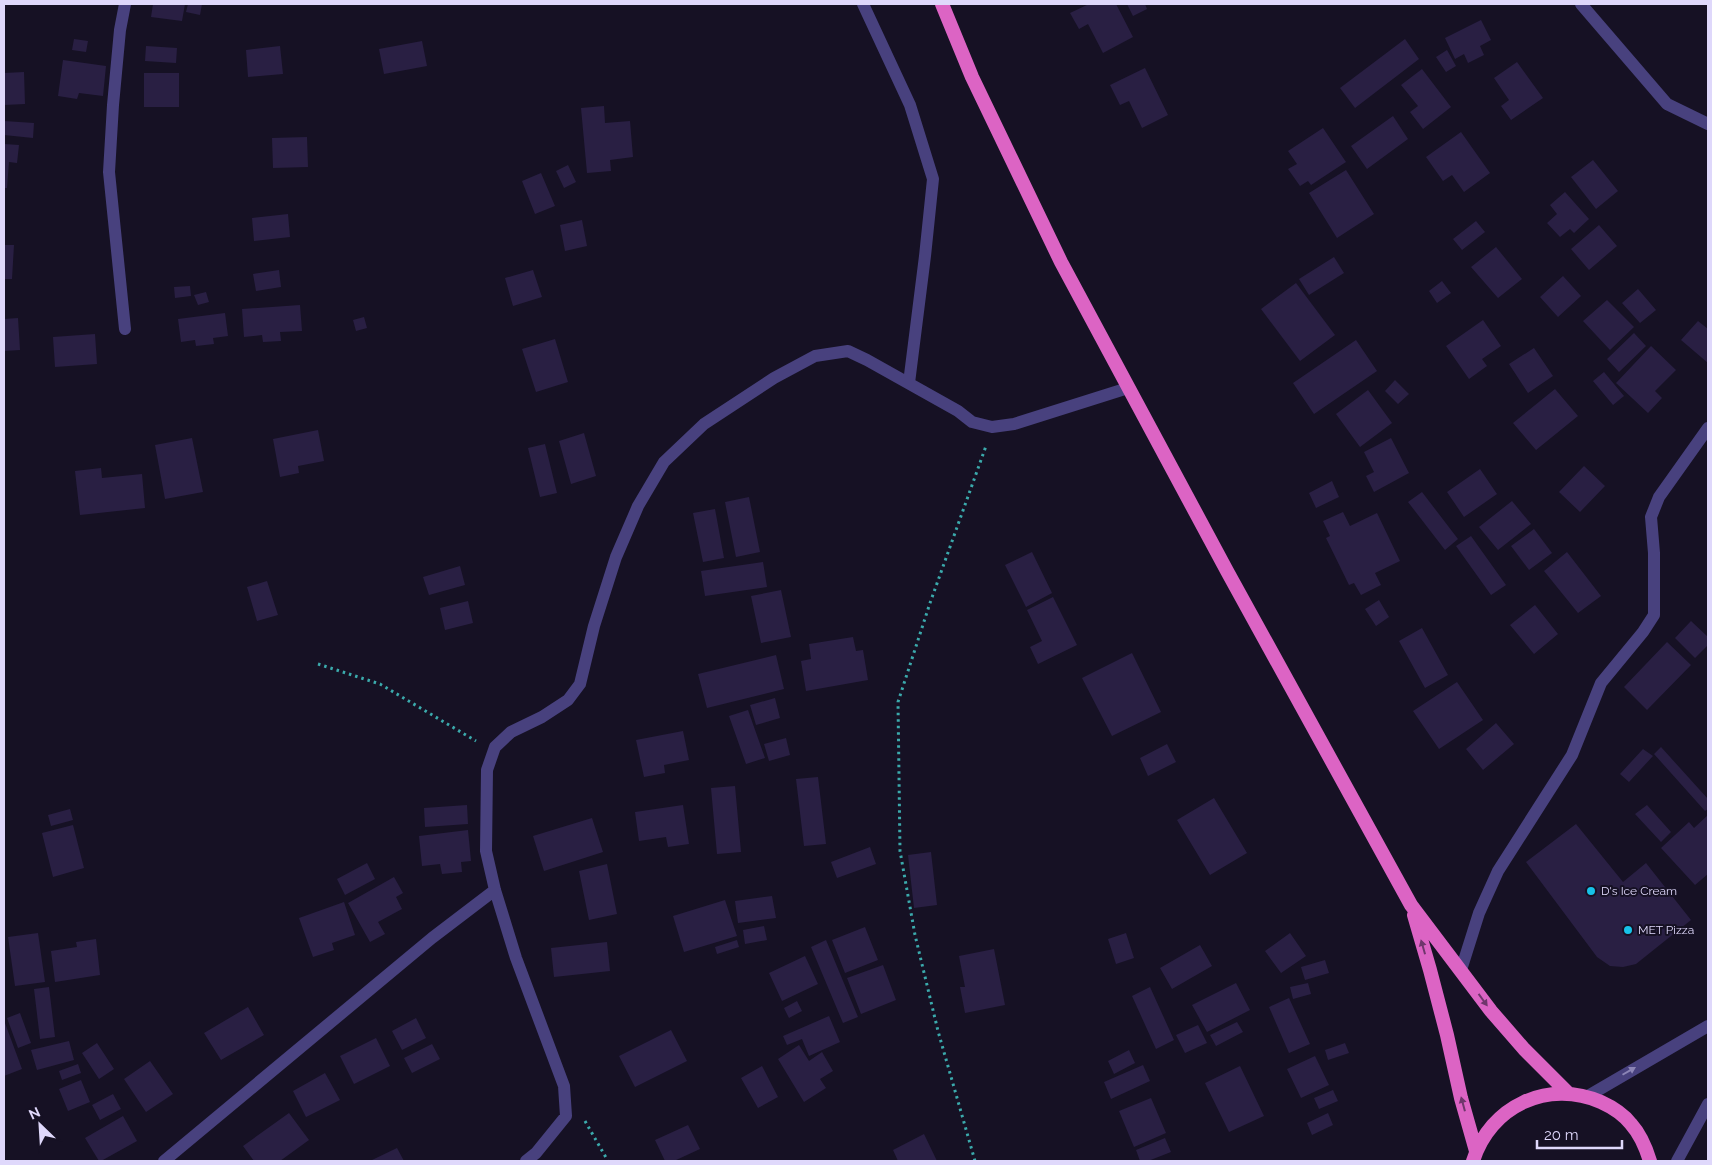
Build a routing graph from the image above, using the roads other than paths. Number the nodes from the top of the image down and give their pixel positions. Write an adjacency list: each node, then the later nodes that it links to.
1 (125, 4): 6 (street)
2 (863, 4): 7 (street)
3 (942, 4): 8 (highway)
4 (1580, 4): 5 (street)
5 (1708, 124)
6 (125, 329)
7 (908, 383): 8 (street); 10 (street)
8 (1128, 388): 11 (highway)
9 (1708, 428): 12 (street)
10 (495, 890): 18 (street); 19 (street)
11 (1411, 905): 12 (highway); 17 (highway, one-way to 11)
12 (1462, 970): 14 (highway, one-way to 14)
13 (1708, 1026): 15 (street, one-way to 13)
14 (1568, 1093): 15 (highway); 17 (highway)
15 (1588, 1096): 20 (highway)
16 (1708, 1104): 21 (street)
17 (1475, 1156)
18 (164, 1161)
19 (526, 1161)
20 (1650, 1161)
21 (1677, 1161)

